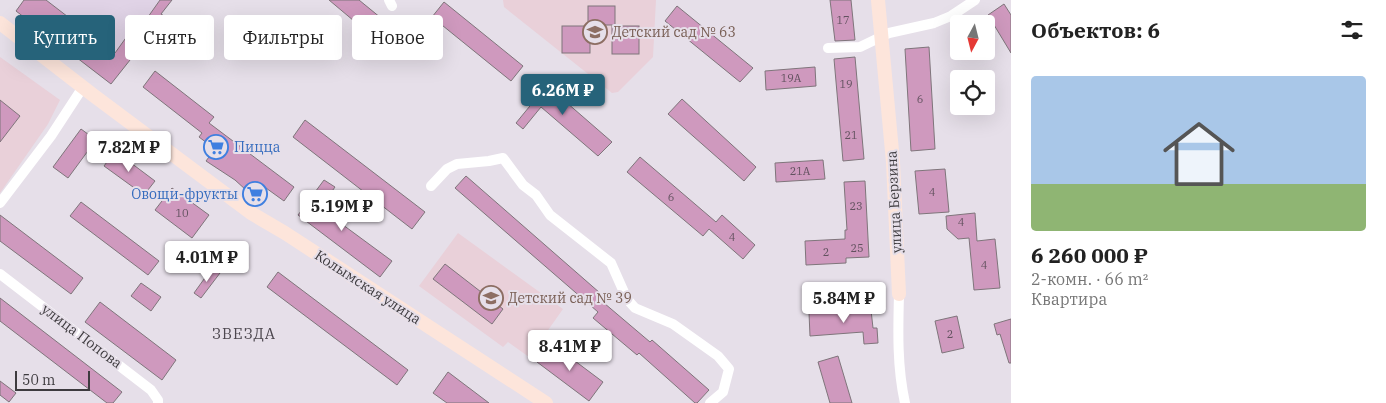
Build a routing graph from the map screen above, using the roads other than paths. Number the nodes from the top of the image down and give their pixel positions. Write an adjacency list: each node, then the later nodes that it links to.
1 (878, 0): 4 (street, улица Берзина)
2 (975, 0): 4 (street)
3 (0, 23): 6 (street, Колымская улица)
4 (882, 36): 5 (street); 10 (street, улица Берзина)
5 (828, 48)
6 (83, 87): 8 (street); 12 (street, Колымская улица)
7 (431, 186): 13 (street)
8 (0, 203)
9 (0, 274): 11 (street, улица Попова)
10 (899, 294): 14 (street, улица Берзина)
11 (158, 403)
12 (546, 403)
13 (710, 403)
14 (905, 403)

